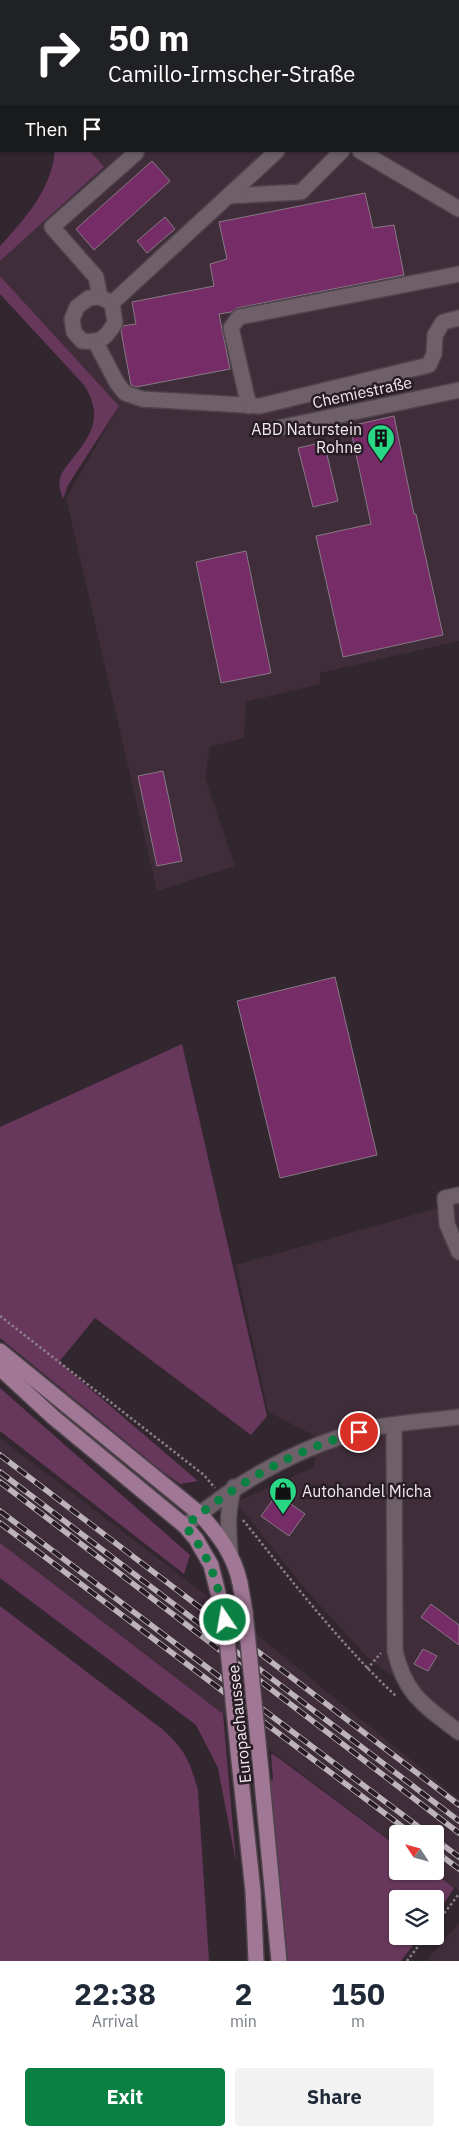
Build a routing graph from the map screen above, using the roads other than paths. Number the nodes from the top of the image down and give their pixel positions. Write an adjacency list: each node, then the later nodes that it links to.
1 (276, 152): 5 (street)
2 (341, 152): 5 (street)
3 (362, 152): 6 (street)
4 (136, 153): 8 (street)
5 (228, 196): 8 (street)
6 (459, 209)
7 (459, 274): 12 (street)
8 (106, 300): 10 (street); 10 (street)
9 (459, 318): 12 (street)
10 (96, 343): 12 (street)
11 (459, 390): 13 (street, Chemiestraße)
12 (249, 406)
13 (273, 429)
14 (459, 1195): 15 (street)
15 (459, 1252)
16 (0, 1351): 21 (main road, Europachaussee)
17 (0, 1368): 22 (main road, Europachaussee)
18 (459, 1417): 19 (street)
19 (394, 1425): 20 (street); 24 (street)
20 (229, 1496): 21 (street); 23 (street)
21 (200, 1514): 22 (street); 23 (main road, Europachaussee)
22 (185, 1526): 25 (main road, Europachaussee, bridge)
23 (230, 1552): 26 (main road, Europachaussee, bridge)
24 (459, 1732)
25 (256, 1961)
26 (279, 1961)

